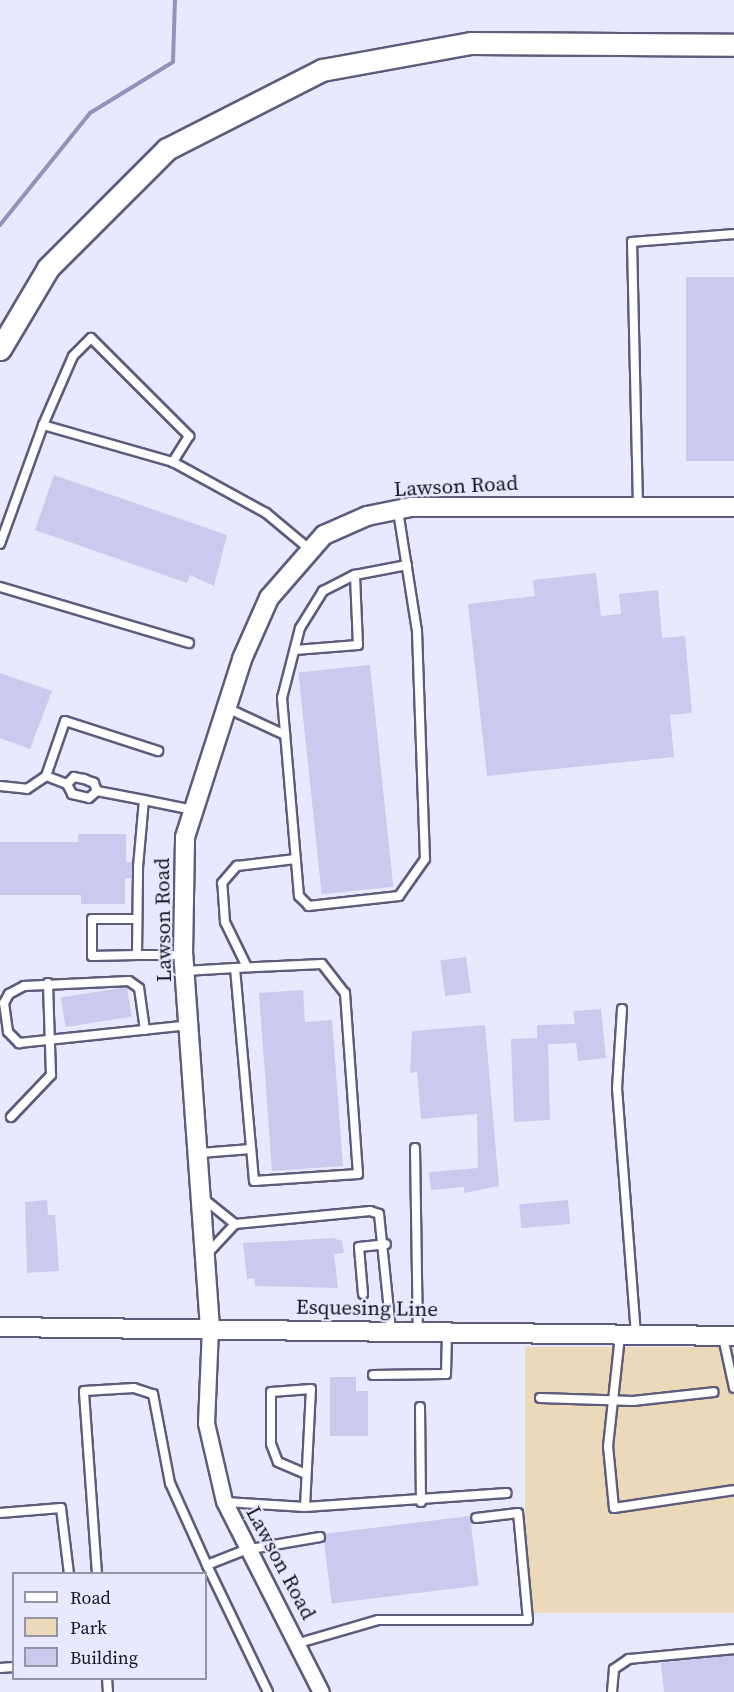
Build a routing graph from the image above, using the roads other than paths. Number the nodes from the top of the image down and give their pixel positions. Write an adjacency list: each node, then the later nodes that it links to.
1 (734, 45): 3 (main road)
2 (734, 234): 6 (lane)
3 (0, 349)
4 (43, 425): 5 (lane); 5 (lane); 9 (lane)
5 (173, 462): 10 (lane)
6 (639, 506): 7 (street, Lawson Road); 8 (street, Lawson Road)
7 (734, 507)
8 (398, 510): 10 (street, Lawson Road); 11 (lane)
9 (0, 544)
10 (308, 548): 16 (street, Lawson Road)
11 (407, 565): 12 (lane); 25 (lane)
12 (355, 575): 15 (lane); 15 (lane)
13 (0, 587): 14 (lane)
14 (189, 643)
15 (295, 650): 17 (lane)
16 (226, 707): 17 (lane); 24 (street, Lawson Road)
17 (285, 735): 25 (lane)
18 (158, 752): 19 (lane)
19 (46, 776): 20 (lane); 21 (lane)
20 (67, 784): 22 (lane); 22 (lane)
21 (0, 786)
22 (97, 791): 23 (lane)
23 (144, 800): 24 (lane); 26 (lane)
24 (193, 810): 28 (street, Lawson Road)
25 (296, 859): 29 (lane)
26 (137, 919): 27 (lane); 27 (lane)
27 (136, 955): 28 (lane)
28 (184, 963): 30 (lane); 33 (street, Lawson Road)
29 (247, 967): 30 (lane); 38 (lane)
30 (235, 968): 38 (lane)
31 (48, 983): 34 (lane); 35 (lane); 35 (lane)
32 (622, 1009): 50 (lane)
33 (190, 1025): 34 (lane); 39 (street, Lawson Road)
34 (145, 1030): 35 (lane)
35 (52, 1040): 36 (lane)
36 (11, 1118)
37 (415, 1148): 48 (lane)
38 (251, 1149): 39 (lane)
39 (200, 1153): 40 (street, Lawson Road)
40 (204, 1199): 41 (lane); 43 (street, Lawson Road)
41 (235, 1224): 42 (lane); 43 (lane)
42 (386, 1244): 44 (lane); 47 (lane)
43 (206, 1255): 46 (street, Lawson Road)
44 (363, 1294)
45 (0, 1327): 46 (street, Esquesing Line)
46 (210, 1328): 47 (street, Esquesing Line); 61 (street, Lawson Road)
47 (391, 1331): 48 (street, Esquesing Line)
48 (418, 1331): 49 (street, Esquesing Line)
49 (447, 1332): 50 (street, Esquesing Line); 52 (lane)
50 (628, 1334): 51 (street, Esquesing Line); 56 (lane)
51 (729, 1336): 53 (lane)
52 (373, 1375)
53 (734, 1388)
54 (714, 1392): 56 (lane)
55 (540, 1398): 56 (lane)
56 (613, 1400): 59 (lane)
57 (420, 1407): 62 (lane)
58 (306, 1474): 58 (lane); 63 (lane)
59 (734, 1490)
60 (507, 1493): 62 (lane)
61 (224, 1501): 63 (lane); 67 (street, Lawson Road)
62 (421, 1502): 63 (lane)
63 (305, 1507)
64 (0, 1513): 69 (lane)
65 (476, 1518): 71 (lane)
66 (320, 1537): 67 (lane)
67 (245, 1550): 68 (lane); 71 (street, Lawson Road)
68 (207, 1565): 70 (lane); 73 (lane)
69 (69, 1572)
70 (97, 1572)
71 (299, 1643): 74 (street, Lawson Road)
72 (734, 1649): 75 (lane)
73 (268, 1692)
74 (321, 1692)
75 (612, 1692)

